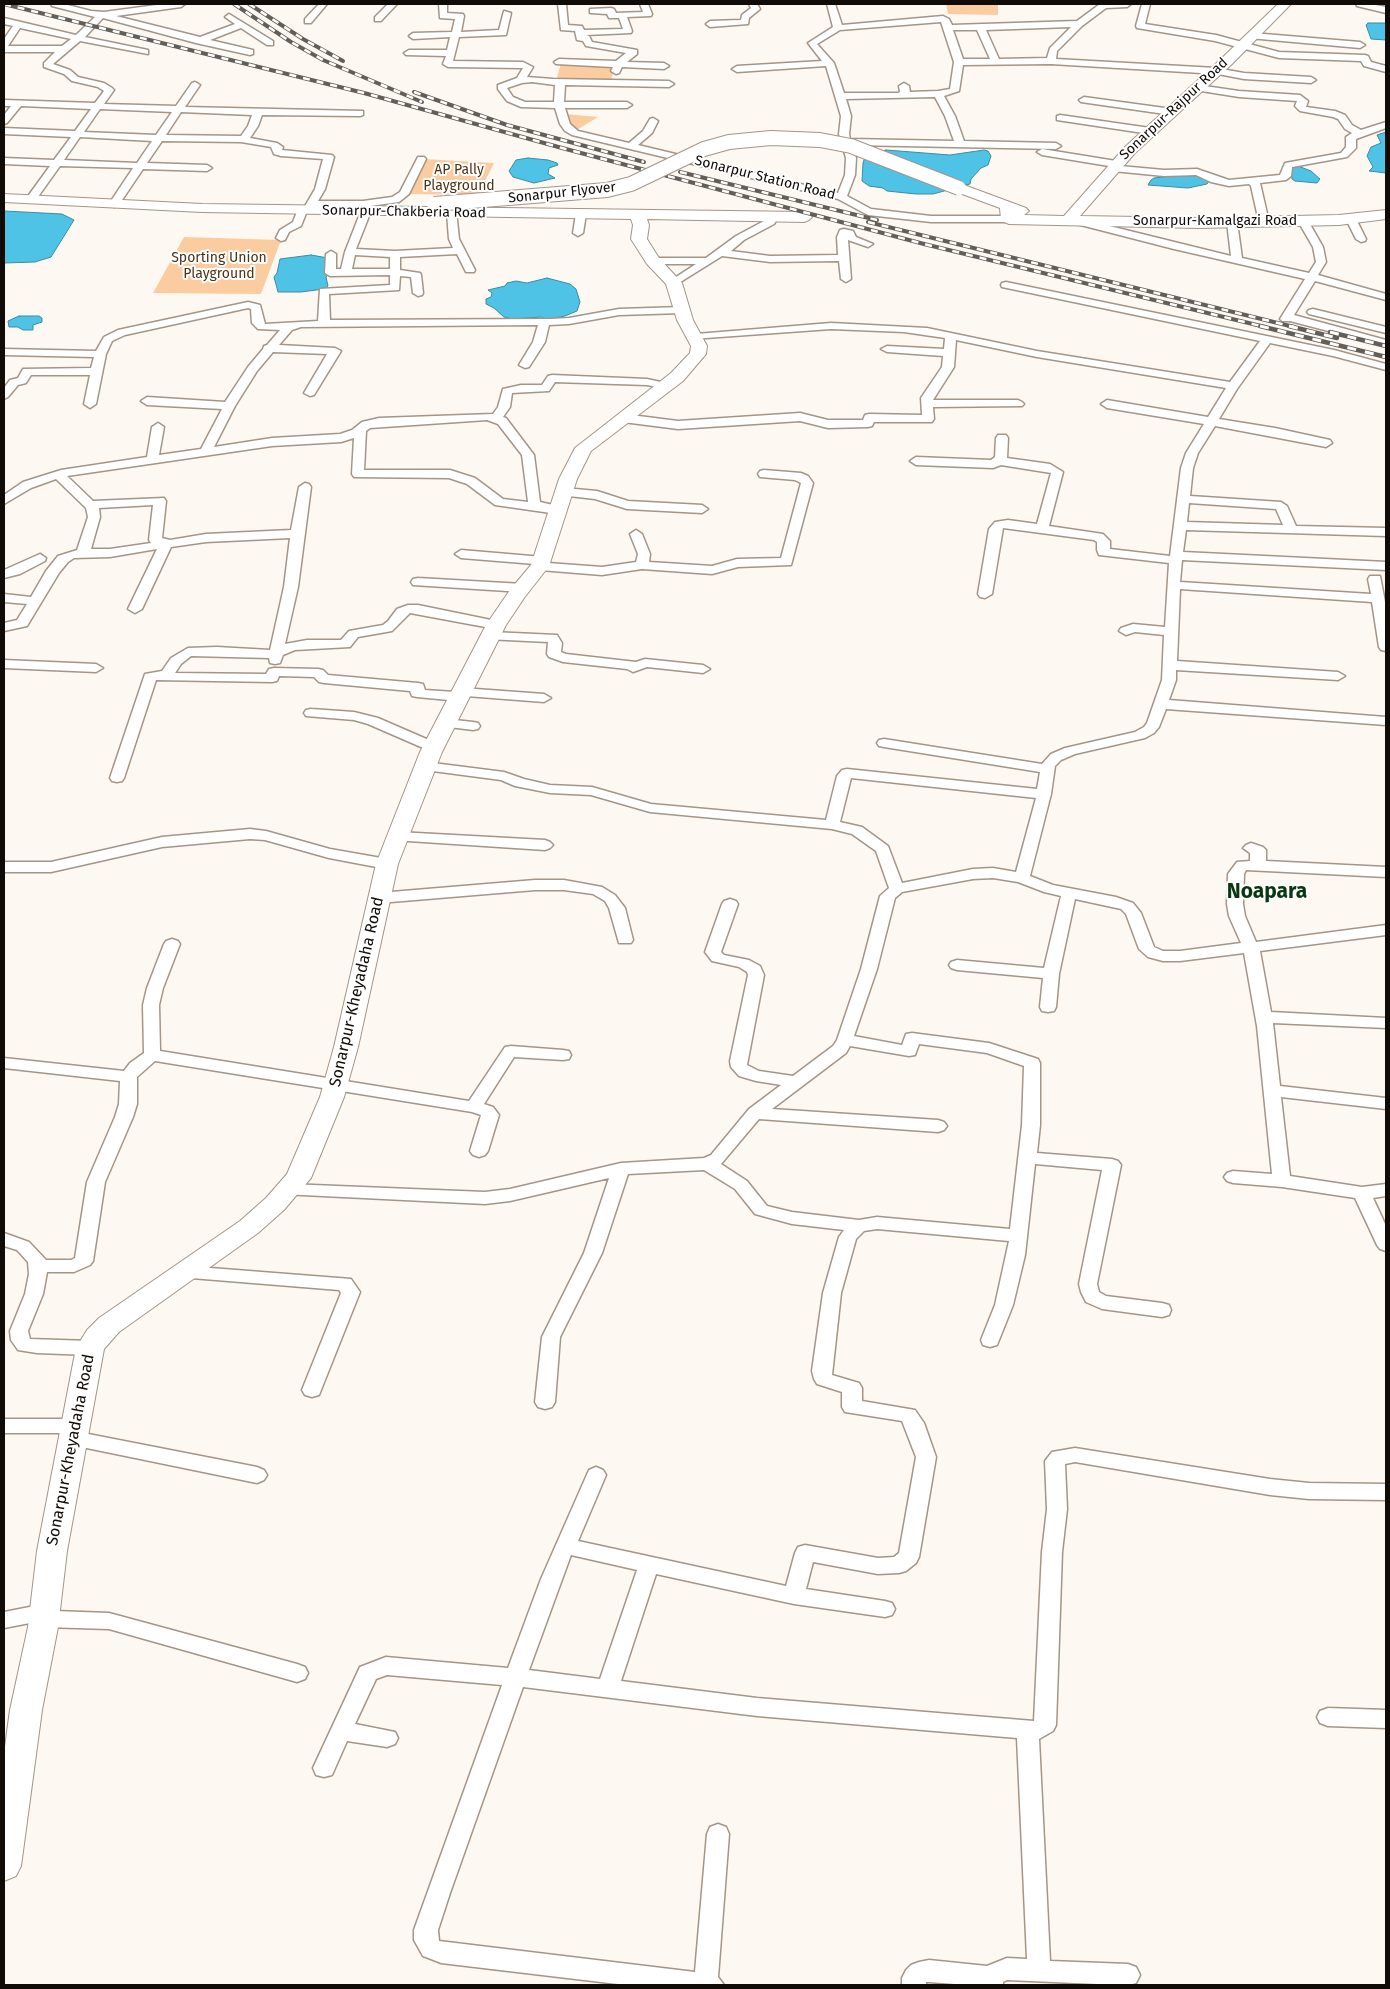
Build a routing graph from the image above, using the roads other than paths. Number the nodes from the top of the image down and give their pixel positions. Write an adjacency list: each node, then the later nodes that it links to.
1 (55, 4): 18 (street)
2 (181, 4): 14 (street)
3 (323, 4): 23 (street)
4 (393, 4): 21 (street)
5 (443, 4): 32 (street)
6 (562, 4): 31 (street)
7 (644, 4): 19 (street)
8 (753, 4): 24 (street)
9 (831, 4): 29 (street)
10 (1126, 4): 13 (street); 25 (street)
11 (1285, 4): 36 (main road, Sonarpur-Rajpur Road)
12 (1360, 4): 15 (street)
13 (1146, 5): 36 (street)
14 (141, 7): 18 (street)
15 (1386, 10)
16 (593, 12): 19 (street)
17 (507, 13): 32 (street)
18 (102, 15): 34 (street); 35 (street)
19 (622, 15): 31 (street)
20 (229, 18): 27 (street)
21 (378, 19)
22 (4, 21): 26 (street)
23 (308, 21)
24 (710, 24)
25 (1079, 24): 28 (street); 48 (street)
26 (18, 25): 34 (street); 40 (street)
27 (241, 25): 35 (street); 37 (street)
28 (980, 27): 30 (street); 47 (street)
29 (838, 28): 30 (street); 51 (street)
30 (948, 28): 49 (street)
31 (580, 33): 39 (street)
32 (456, 35): 33 (street); 45 (street)
33 (413, 36)
34 (77, 38): 41 (street); 42 (street)
35 (199, 40): 43 (street)
36 (1248, 40): 38 (street); 46 (street); 57 (main road, Sonarpur-Rajpur Road)
37 (270, 43)
38 (1360, 45)
39 (598, 46): 50 (street); 54 (street)
40 (4, 47): 41 (street)
41 (64, 49): 75 (street)
42 (145, 52)
43 (250, 52)
44 (410, 53): 45 (street)
45 (450, 53): 61 (street)
46 (1279, 55): 56 (street); 58 (street)
47 (995, 60): 48 (street); 49 (street)
48 (1050, 61): 57 (street)
49 (959, 62): 68 (street)
50 (588, 63): 54 (street); 66 (street, Sonarpur Station Road)
51 (829, 63): 53 (street); 69 (street)
52 (664, 66): 54 (street)
53 (773, 66): 55 (street); 60 (street)
54 (617, 68): 59 (street); 63 (street)
55 (737, 69)
56 (1386, 69)
57 (1216, 71): 62 (street); 67 (main road, Sonarpur-Rajpur Road)
58 (1306, 71)
59 (646, 72)
60 (778, 76)
61 (521, 80): 66 (street); 73 (street)
62 (1311, 80)
63 (613, 83): 64 (street); 66 (street)
64 (669, 84)
65 (195, 85): 76 (street)
66 (560, 87): 73 (street, Sonarpur Station Road)
67 (1198, 88): 78 (main road, Sonarpur-Rajpur Road); 86 (street)
68 (938, 94): 69 (street); 91 (street)
69 (841, 96): 90 (street)
70 (1084, 100): 78 (street)
71 (4, 103): 72 (street)
72 (19, 104): 75 (street); 81 (street)
73 (559, 104): 74 (street); 93 (street, Sonarpur Station Road)
74 (627, 105)
75 (99, 106): 76 (street); 87 (street)
76 (179, 109): 77 (street); 88 (street)
77 (258, 112): 79 (street); 89 (street)
78 (1172, 112): 85 (main road, Sonarpur-Rajpur Road)
79 (360, 113)
80 (1060, 118): 85 (street)
81 (4, 121)
82 (653, 121): 93 (street)
83 (1386, 125): 86 (street)
84 (4, 131): 87 (street)
85 (1150, 131): 99 (main road, Sonarpur-Rajpur Road)
86 (1358, 133): 101 (street)
87 (79, 134): 88 (street); 97 (street)
88 (160, 138): 89 (street); 98 (street)
89 (244, 139): 106 (street)
90 (846, 142): 91 (street); 102 (street)
91 (960, 143): 92 (street)
92 (992, 144): 94 (street); 99 (street)
93 (631, 146): 102 (street, Sonarpur Station Road)
94 (1056, 146)
95 (421, 159): 106 (street)
96 (4, 161): 97 (street)
97 (57, 163): 98 (street); 104 (street)
98 (140, 166): 100 (street); 105 (street)
99 (1114, 166): 101 (street); 116 (main road, Sonarpur-Rajpur Road)
100 (207, 168)
101 (1252, 182): 120 (street)
102 (842, 197): 109 (street, Sonarpur Station Road)
103 (4, 198): 104 (main road, Sonarpur-Chakberia Road)
104 (31, 199): 105 (main road, Sonarpur-Chakberia Road)
105 (114, 204): 106 (main road, Sonarpur-Chakberia Road)
106 (307, 208): 107 (main road, Sonarpur-Chakberia Road); 109 (main road, Sonarpur Flyover, bridge); 122 (street)
107 (366, 211): 108 (main road, Sonarpur-Chakberia Road); 126 (street)
108 (452, 212): 110 (main road, Sonarpur-Chakberia Road); 125 (street)
109 (1008, 212): 115 (main road, Sonarpur Flyover)
110 (581, 214): 112 (main road, Sonarpur-Chakberia Road); 121 (street)
111 (1386, 215): 117 (main road, Sonarpur-Kamalgazi Road)
112 (638, 216): 113 (main road, Sonarpur-Chakberia Road); 132 (main road)
113 (774, 216): 114 (main road, Sonarpur-Chakberia Road); 127 (street)
114 (804, 217)
115 (1044, 219): 116 (main road, Sonarpur-Kamalgazi Road)
116 (1069, 219): 119 (main road, Sonarpur-Kamalgazi Road); 131 (street)
117 (1352, 219): 118 (main road, Sonarpur-Kamalgazi Road); 123 (street)
118 (1303, 221): 120 (main road, Sonarpur-Kamalgazi Road); 137 (street)
119 (1232, 222): 120 (main road, Sonarpur-Kamalgazi Road); 131 (street)
120 (1264, 222)
121 (578, 233)
122 (281, 238)
123 (1361, 239)
124 (868, 244): 130 (street)
125 (459, 251): 129 (street); 134 (street)
126 (350, 252): 129 (street); 135 (street)
127 (721, 253): 130 (street); 133 (street)
128 (331, 254): 135 (street)
129 (395, 254): 136 (street)
130 (844, 258): 138 (street)
131 (1236, 260): 137 (street)
132 (653, 261): 133 (street); 139 (main road)
133 (707, 261): 139 (street)
134 (470, 270)
135 (346, 272): 136 (street)
136 (395, 272): 141 (street); 146 (street)
137 (1313, 277): 142 (street); 144 (street)
138 (846, 279)
139 (674, 283): 143 (main road)
140 (1006, 285): 151 (street)
141 (418, 293)
142 (1386, 297)
143 (682, 310): 145 (street); 150 (main road)
144 (1289, 314): 148 (street); 152 (street)
145 (544, 322): 146 (street); 158 (street)
146 (324, 323): 147 (street)
147 (291, 327): 153 (street); 157 (street)
148 (1386, 330)
149 (951, 336): 150 (street); 156 (street); 162 (street)
150 (696, 337): 161 (main road, Sonarpur-Kheyadaha Road)
151 (1266, 340): 159 (street); 162 (street)
152 (1386, 342)
153 (268, 348): 164 (street); 170 (street)
154 (887, 349): 156 (street)
155 (4, 352): 157 (street)
156 (949, 353): 166 (street)
157 (100, 354): 160 (street)
158 (525, 364)
159 (1386, 367)
160 (97, 372): 163 (street); 167 (street)
161 (666, 386): 171 (street); 172 (main road, Sonarpur-Kheyadaha Road)
162 (1234, 386): 173 (street)
163 (6, 390)
164 (310, 393)
165 (147, 401): 170 (street)
166 (927, 403): 168 (street); 172 (street)
167 (90, 404)
168 (1018, 404)
169 (1107, 404): 173 (street)
170 (229, 406): 178 (street)
171 (496, 418): 175 (street); 189 (street)
172 (623, 418): 189 (main road, Sonarpur-Kheyadaha Road)
173 (1212, 422): 177 (street); 187 (street)
174 (158, 427): 179 (street)
175 (360, 430): 178 (street); 189 (street)
176 (1002, 438): 180 (street)
177 (1326, 443)
178 (206, 451): 179 (street)
179 (152, 461): 183 (street)
180 (1000, 461): 181 (street); 193 (street)
181 (916, 462)
182 (764, 474): 204 (street)
183 (58, 475): 186 (street); 190 (street)
184 (4, 486): 186 (street)
185 (305, 486): 196 (street)
186 (21, 489): 188 (street)
187 (1182, 499): 192 (street); 194 (street)
188 (4, 500)
189 (553, 503): 191 (street); 203 (main road, Sonarpur-Kheyadaha Road)
190 (91, 505): 198 (street); 199 (street)
191 (702, 509)
192 (1179, 526): 194 (street); 202 (street)
193 (1042, 529): 202 (street); 211 (street)
194 (1291, 529): 195 (street)
195 (1386, 532)
196 (296, 534): 198 (street); 222 (street)
197 (636, 534): 204 (street)
198 (167, 543): 199 (street); 215 (street)
199 (83, 553): 214 (street)
200 (461, 554): 203 (street)
201 (40, 558): 206 (street)
202 (1176, 558): 205 (street); 209 (street)
203 (542, 563): 204 (street); 210 (main road, Sonarpur-Kheyadaha Road)
204 (642, 565)
205 (1386, 566)
206 (4, 574)
207 (1375, 579): 213 (street)
208 (418, 582): 210 (street)
209 (1173, 585): 213 (street); 220 (street)
210 (523, 588): 218 (main road, Sonarpur-Kheyadaha Road)
211 (985, 594)
212 (4, 598): 214 (street)
213 (1378, 598): 217 (street)
214 (36, 601): 216 (street)
215 (134, 609)
216 (4, 627)
217 (1384, 627): 221 (street)
218 (493, 630): 222 (street); 226 (street); 230 (main road, Sonarpur-Kheyadaha Road)
219 (1126, 631): 220 (street)
220 (1172, 632): 224 (street)
221 (1386, 647)
222 (275, 654): 227 (street); 229 (street)
223 (4, 664): 225 (street)
224 (1170, 665): 228 (street); 232 (street)
225 (96, 668)
226 (703, 669)
227 (274, 672): 229 (street); 230 (street)
228 (1338, 676)
229 (160, 677): 240 (street)
230 (461, 695): 231 (street); 235 (main road, Sonarpur-Kheyadaha Road)
231 (544, 698)
232 (1161, 704): 234 (street); 239 (street)
233 (311, 713): 238 (street)
234 (1386, 721)
235 (446, 724): 236 (street); 238 (main road, Sonarpur-Kheyadaha Road)
236 (473, 726)
237 (884, 744): 239 (street)
238 (429, 756): 242 (street); 243 (main road, Sonarpur-Kheyadaha Road)
239 (1047, 770): 241 (street)
240 (118, 778)
241 (1044, 794): 242 (street); 250 (street)
242 (832, 825): 251 (street)
243 (398, 837): 244 (street); 246 (main road, Sonarpur-Kheyadaha Road)
244 (545, 845)
245 (1251, 848): 247 (street)
246 (387, 864): 248 (street); 253 (main road, Sonarpur-Kheyadaha Road)
247 (1258, 864): 249 (street); 258 (street)
248 (4, 867)
249 (1386, 872)
250 (1022, 878): 251 (street); 252 (street)
251 (897, 889): 264 (street)
252 (1069, 893): 258 (street); 260 (street)
253 (379, 898): 256 (street); 270 (main road, Sonarpur-Kheyadaha Road)
254 (730, 904): 269 (street)
255 (1386, 930): 258 (street)
256 (625, 940)
257 (172, 944): 265 (street)
258 (1251, 947): 262 (street)
259 (958, 965): 260 (street)
260 (1051, 974): 261 (street)
261 (1048, 1007)
262 (1263, 1017): 263 (street); 271 (street)
263 (1386, 1023)
264 (845, 1040): 269 (street); 277 (street)
265 (152, 1055): 268 (street); 270 (street)
266 (563, 1055): 273 (street)
267 (4, 1063): 268 (street)
268 (129, 1076): 289 (street)
269 (794, 1082): 274 (street)
270 (336, 1084): 273 (street); 282 (main road, Sonarpur-Kheyadaha Road)
271 (1272, 1091): 272 (street); 281 (street)
272 (1386, 1103)
273 (474, 1107): 276 (street)
274 (755, 1113): 275 (street); 278 (street)
275 (938, 1126)
276 (479, 1151)
277 (1027, 1158): 286 (street); 291 (street)
278 (707, 1164): 279 (street); 285 (street)
279 (621, 1169): 282 (street); 295 (street)
280 (1233, 1177): 281 (street)
281 (1282, 1182): 284 (street)
282 (288, 1190): 290 (main road, Sonarpur-Kheyadaha Road)
283 (1386, 1190): 284 (street)
284 (1362, 1193): 288 (street)
285 (859, 1226): 286 (street); 303 (street)
286 (1018, 1236): 292 (street)
287 (4, 1239): 289 (street)
288 (1386, 1245)
289 (37, 1266): 293 (street)
290 (185, 1272): 293 (main road, Sonarpur-Kheyadaha Road); 294 (street)
291 (1162, 1310)
292 (990, 1340)
293 (90, 1348): 297 (main road, Sonarpur-Kheyadaha Road)
294 (312, 1390)
295 (545, 1402)
296 (4, 1426): 297 (street)
297 (73, 1432): 298 (street); 305 (main road, Sonarpur-Kheyadaha Road)
298 (257, 1475)
299 (596, 1476): 301 (street)
300 (1386, 1492): 312 (street)
301 (565, 1546): 302 (street); 308 (street)
302 (649, 1565): 303 (street); 309 (street)
303 (794, 1596): 304 (street)
304 (885, 1609)
305 (44, 1616): 306 (street); 307 (street); 317 (main road, Sonarpur-Kheyadaha Road)
306 (4, 1620)
307 (297, 1673)
308 (516, 1677): 309 (street); 313 (street); 321 (street)
309 (608, 1688): 312 (street)
310 (1328, 1718): 311 (street)
311 (1386, 1720)
312 (1028, 1730): 318 (street)
313 (341, 1731): 314 (street); 315 (street)
314 (386, 1738)
315 (324, 1768)
316 (718, 1834): 322 (street)
317 (4, 1866)
318 (1039, 1970): 319 (street); 320 (street)
319 (1128, 1975)
320 (992, 1981): 323 (street)
321 (653, 1982): 322 (street)
322 (709, 1985)
323 (914, 1985)

